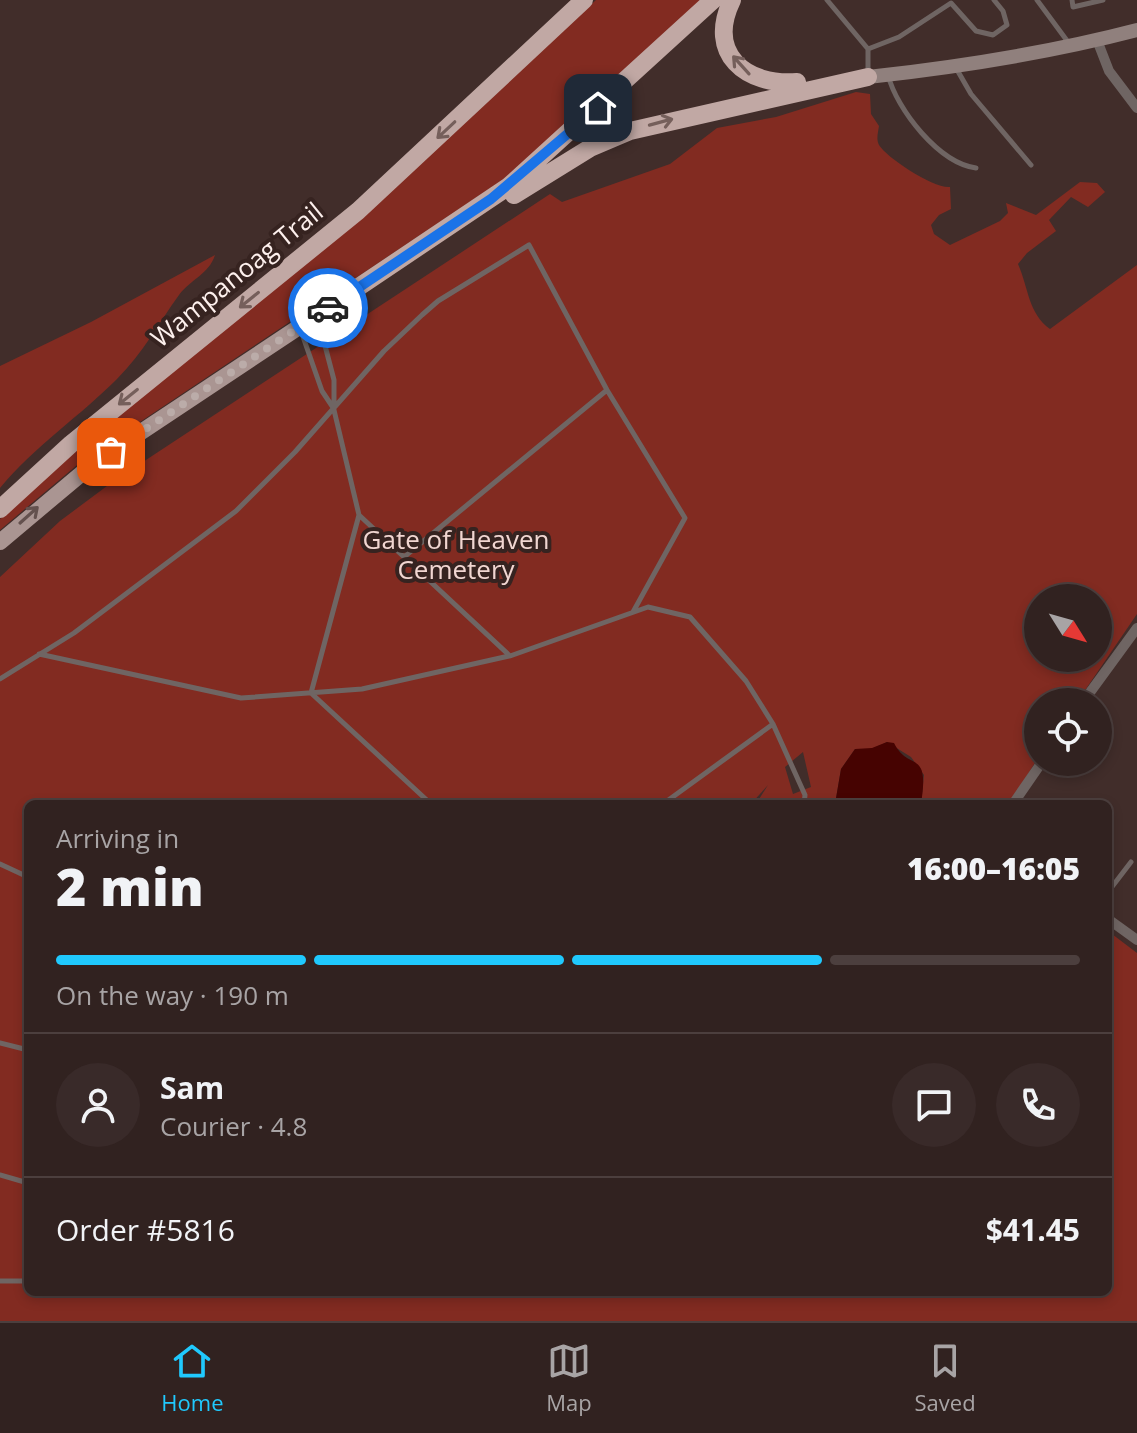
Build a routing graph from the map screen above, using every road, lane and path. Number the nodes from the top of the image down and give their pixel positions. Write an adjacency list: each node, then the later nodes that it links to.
1 (569, 0): 17 (highway)
2 (584, 0): 17 (highway)
3 (713, 0): 22 (highway)
4 (732, 0): 18 (highway, one-way to 4)
5 (827, 0): 14 (lane)
6 (994, 0): 10 (lane)
7 (1037, 0): 13 (lane)
8 (1072, 0): 9 (lane)
9 (1103, 0)
10 (950, 2): 14 (lane)
11 (1137, 30): 12 (main road)
12 (1097, 40): 13 (main road); 19 (street)
13 (1071, 46): 15 (main road)
14 (868, 49): 18 (lane)
15 (955, 67): 16 (main road); 20 (lane)
16 (888, 75): 18 (main road); 21 (lane)
17 (502, 76): 27 (highway, Wampanoag Trail, one-way to 27)
18 (868, 77): 22 (highway, one-way to 18)
19 (1137, 108)
20 (1031, 165)
21 (976, 168)
22 (419, 248): 23 (highway)
23 (317, 315): 24 (main road); 26 (lane)
24 (299, 327): 26 (lane); 29 (main road, one-way to 24)
25 (607, 390): 26 (lane); 30 (lane); 31 (lane)
26 (334, 409): 28 (lane); 33 (lane)
27 (0, 509)
28 (359, 515): 30 (lane); 37 (lane)
29 (0, 542)
30 (404, 557): 34 (lane)
31 (633, 612): 34 (lane); 38 (lane)
32 (1137, 628): 36 (street)
33 (37, 653): 35 (lane); 37 (lane)
34 (510, 656): 37 (lane)
35 (0, 679)
36 (1093, 688)
37 (311, 693): 40 (lane)
38 (773, 724): 41 (lane); 42 (lane)
39 (1032, 776): 43 (street)
40 (427, 800)
41 (668, 800)
42 (804, 800)
43 (1016, 800)
44 (1131, 862): 47 (lane)
45 (0, 864): 46 (lane)
46 (24, 875)
47 (1112, 887)
48 (1112, 922): 49 (street)
49 (1137, 940)
50 (0, 1043): 51 (lane)
51 (24, 1049)
52 (0, 1175): 53 (lane)
53 (24, 1182)
54 (0, 1281): 55 (lane)
55 (24, 1281)

